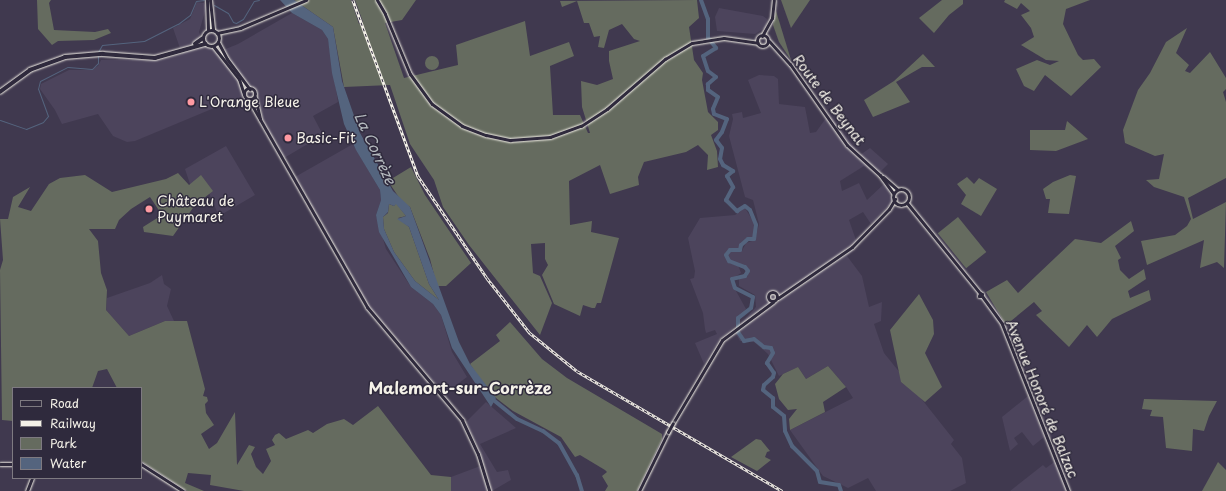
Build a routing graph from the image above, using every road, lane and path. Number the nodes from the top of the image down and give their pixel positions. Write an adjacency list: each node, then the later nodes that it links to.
1 (209, 0): 6 (main road); 7 (main road)
2 (377, 0): 13 (main road)
3 (774, 0): 5 (main road)
4 (305, 1): 8 (main road)
5 (772, 18): 10 (main road); 14 (main road)
6 (208, 30): 7 (main road); 12 (main road)
7 (213, 30): 9 (main road)
8 (233, 30): 9 (main road); 11 (main road)
9 (218, 33): 11 (main road)
10 (760, 36): 13 (main road); 14 (main road); 16 (main road)
11 (219, 38): 15 (main road)
12 (202, 39): 17 (main road); 20 (highway)
13 (742, 39): 16 (main road, Route de Beynat)
14 (768, 40): 19 (main road); 21 (main road, Route de Beynat)
15 (218, 42): 18 (main road); 22 (main road)
16 (758, 43): 19 (main road, Route de Beynat)
17 (205, 44): 18 (main road); 20 (highway)
18 (213, 46): 24 (main road)
19 (765, 46): 21 (main road, Route de Beynat)
20 (184, 51): 23 (highway)
21 (781, 55): 28 (main road, Route de Beynat)
22 (250, 89): 24 (main road); 25 (main road)
23 (0, 92)
24 (244, 94): 26 (main road)
25 (254, 97): 26 (main road); 27 (main road)
26 (249, 100): 27 (main road)
27 (261, 122): 49 (main road)
28 (880, 175): 29 (main road); 30 (main road, Route de Beynat)
29 (898, 189): 30 (main road); 32 (main road)
30 (893, 193): 31 (main road)
31 (895, 199): 33 (main road); 35 (main road)
32 (908, 203): 34 (main road); 36 (main road)
33 (900, 204): 34 (main road); 35 (main road)
34 (904, 205): 36 (main road)
35 (889, 209): 37 (main road)
36 (916, 214): 51 (main road, Avenue Honoré de Balzac)
37 (787, 290): 38 (main road); 39 (main road)
38 (775, 293): 39 (main road); 40 (main road)
39 (778, 298): 41 (main road)
40 (769, 299): 41 (main road); 42 (main road)
41 (773, 302): 42 (main road)
42 (763, 308): 50 (main road, bridge)
43 (0, 464): 44 (main road)
44 (12, 465)
45 (142, 465): 48 (main road)
46 (31, 479): 47 (main road)
47 (27, 491)
48 (183, 491)
49 (489, 491)
50 (639, 491)
51 (1068, 491)

